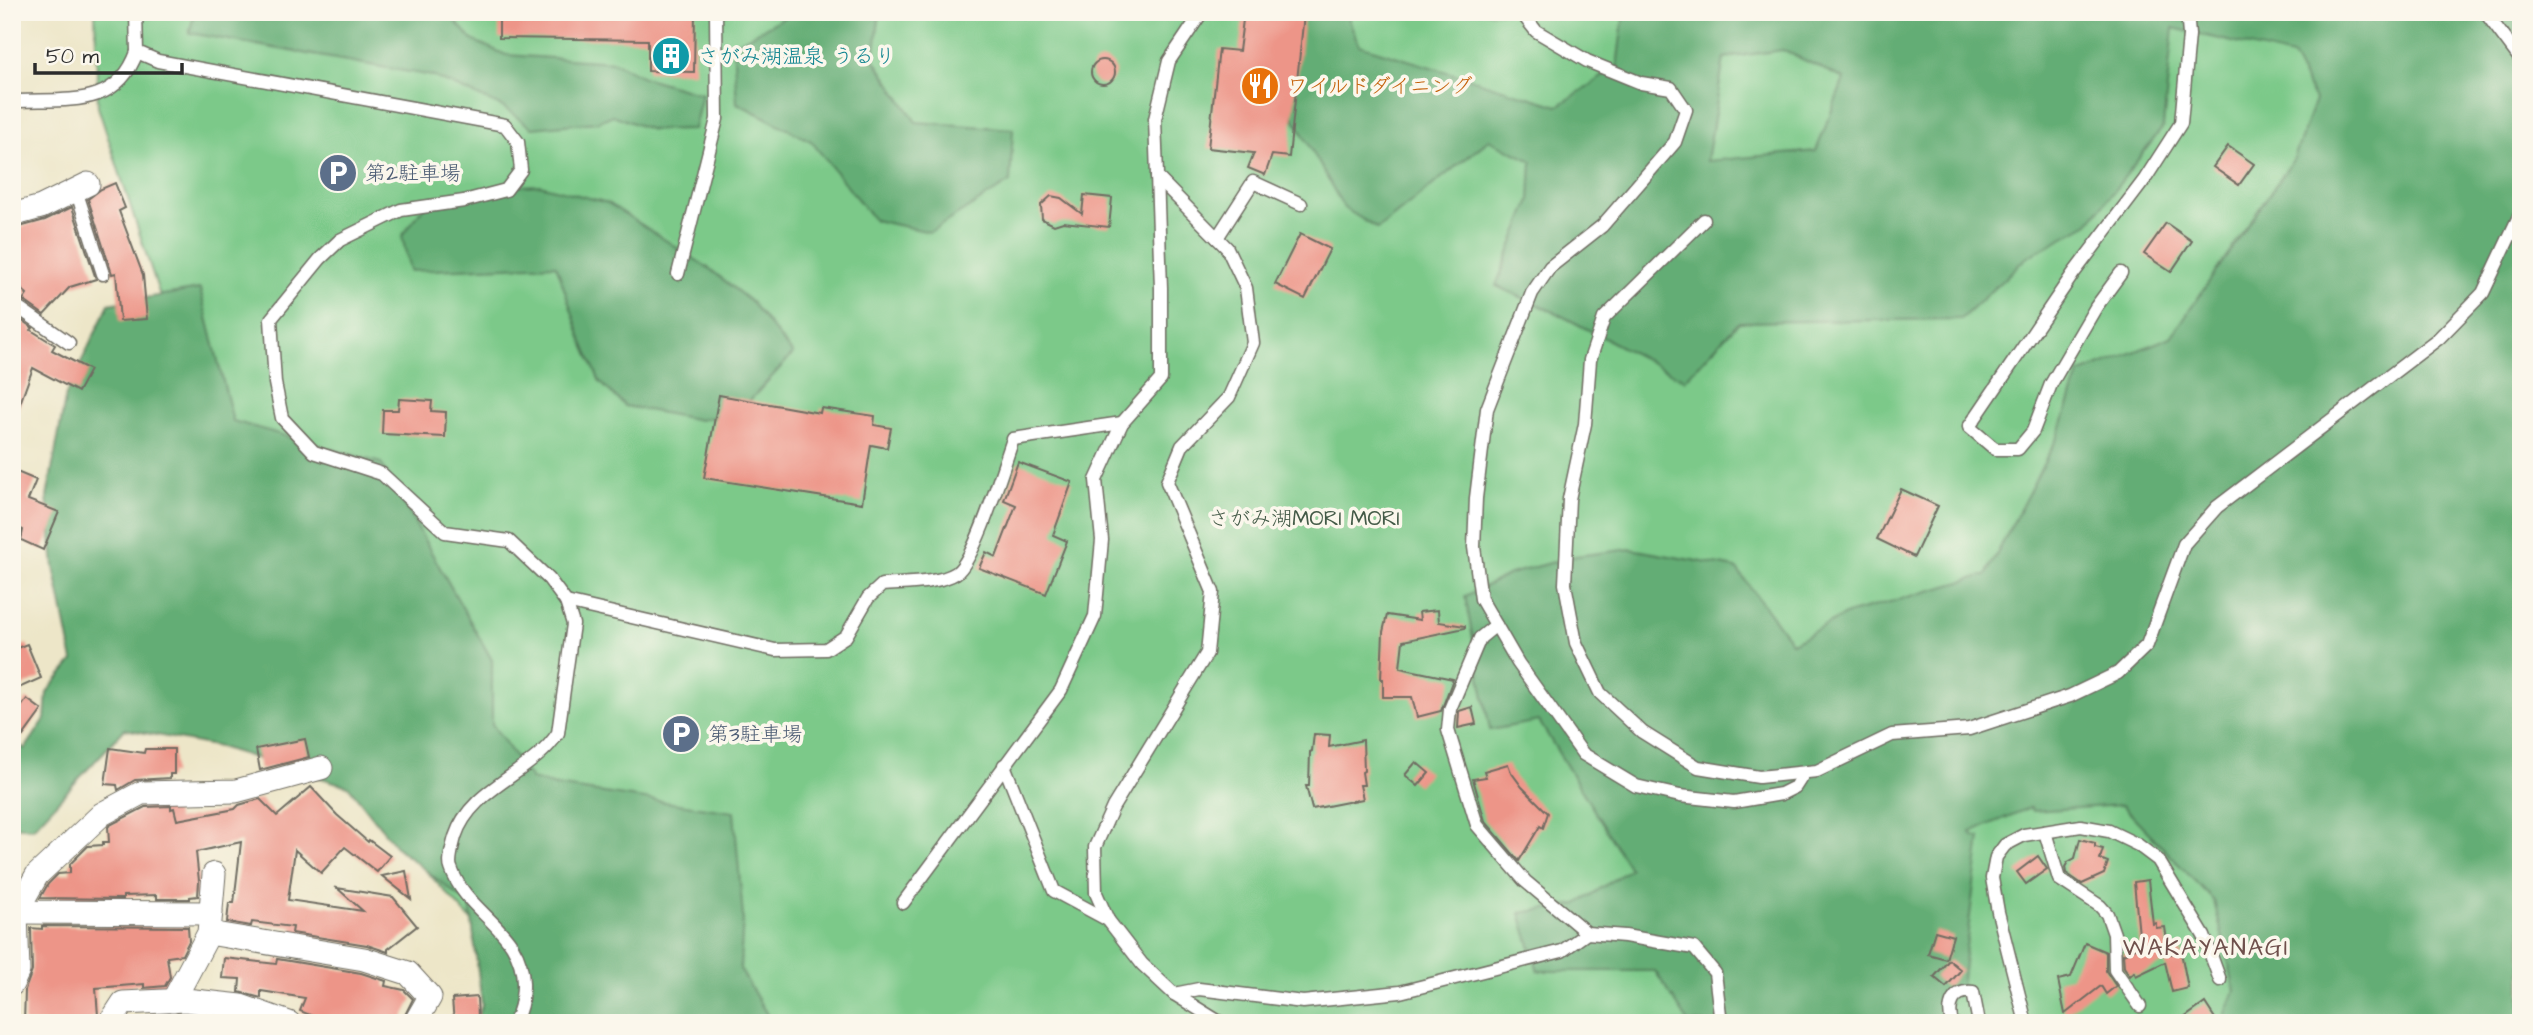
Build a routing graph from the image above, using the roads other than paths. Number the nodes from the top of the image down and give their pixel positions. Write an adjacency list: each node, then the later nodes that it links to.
1 (136, 12): 7 (lane)
2 (716, 12): 19 (lane)
3 (1202, 12): 10 (lane)
4 (1521, 12): 24 (lane)
5 (2186, 12): 17 (lane)
6 (2486, 12): 8 (lane)
7 (137, 52): 9 (lane); 23 (lane)
8 (2521, 60)
9 (12, 97)
10 (1157, 177): 16 (lane); 22 (lane)
11 (82, 187): 14 (street); 18 (lane)
12 (1301, 204): 16 (lane)
13 (2521, 212): 27 (lane)
14 (12, 215)
15 (1704, 220): 27 (lane)
16 (1217, 238): 32 (lane)
17 (2121, 273)
18 (103, 274)
19 (678, 274)
20 (12, 303): 21 (lane)
21 (69, 343)
22 (1122, 423): 23 (lane); 25 (lane)
23 (566, 602): 43 (lane)
24 (1496, 625): 27 (lane); 34 (lane)
25 (1004, 765): 30 (lane); 32 (lane)
26 (321, 768): 31 (street)
27 (1804, 772)
28 (2045, 832): 35 (lane); 39 (lane); 48 (lane)
29 (214, 874): 33 (street)
30 (903, 903)
31 (14, 910): 33 (street); 36 (street)
32 (1108, 920): 37 (lane)
33 (210, 923): 38 (street); 42 (street)
34 (1587, 933): 37 (lane); 45 (lane)
35 (2220, 980)
36 (12, 984)
37 (1174, 994): 44 (lane)
38 (173, 1001): 40 (street); 41 (street)
39 (2140, 1006)
40 (110, 1023)
41 (289, 1023)
42 (415, 1023)
43 (514, 1023)
44 (1221, 1023)
45 (1721, 1023)
46 (1952, 1023): 47 (lane)
47 (1979, 1023)
48 (2026, 1023)

